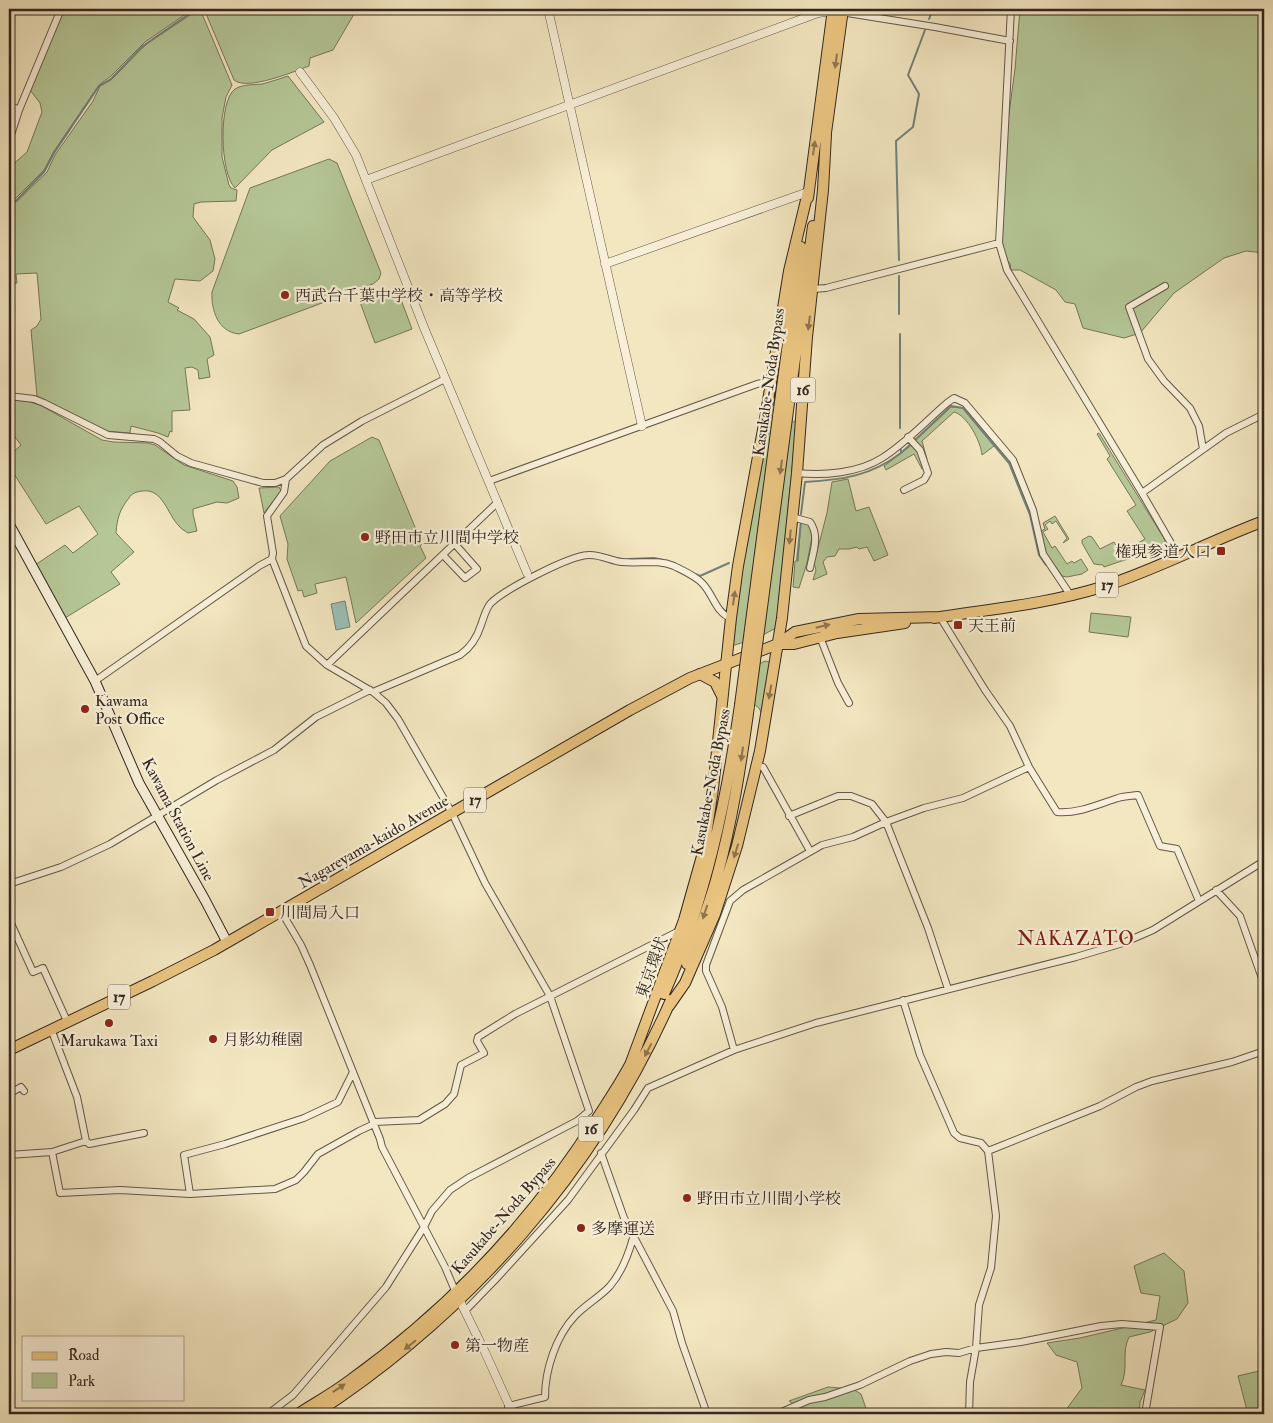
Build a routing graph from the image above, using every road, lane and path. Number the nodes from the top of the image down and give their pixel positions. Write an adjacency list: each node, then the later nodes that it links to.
1 (61, 9): 9 (street)
2 (548, 9): 7 (street)
3 (1011, 9): 5 (street)
4 (838, 10): 5 (street); 7 (street); 10 (main road, Kasukabe-Noda Bypass / 16, one-way to 10); 13 (main road, Kasukabe-Noda Bypass / 16, one-way to 4)
5 (1010, 41): 14 (street)
6 (300, 72): 12 (street)
7 (569, 104): 12 (street); 15 (street)
8 (9, 105): 9 (street)
9 (19, 110): 11 (street)
10 (826, 135): 17 (main road, 16); 22 (main road, Kasukabe-Noda Bypass / 16)
11 (9, 141)
12 (366, 180): 18 (street)
13 (808, 192): 15 (street); 19 (main road, 16); 22 (main road, Kasukabe-Noda Bypass / 16)
14 (999, 243): 17 (street); 30 (street)
15 (606, 264): 23 (street)
16 (1165, 286): 25 (street)
17 (814, 289): 26 (main road, 16, one-way to 26)
18 (446, 379): 27 (street); 28 (street)
19 (771, 381): 23 (street); 44 (main road, 16, one-way to 19)
20 (9, 396): 27 (street)
21 (1264, 414): 25 (street)
22 (783, 418): 54 (main road, Kasukabe-Noda Bypass / 16, bridge)
23 (642, 426): 28 (street)
24 (908, 437): 26 (street); 29 (street); 42 (street)
25 (1203, 449): 30 (street)
26 (797, 473): 32 (main road, 16)
27 (286, 480): 39 (street)
28 (489, 481): 31 (street)
29 (904, 490)
30 (1142, 493): 38 (street)
31 (498, 502): 36 (street); 41 (street)
32 (792, 517): 40 (street); 46 (main road, 16, one-way to 46)
33 (1261, 522): 35 (street); 38 (main road, Nagareyama-kaido Avenue / 17)
34 (9, 524): 50 (main road, Kawama Station Line)
35 (1264, 532)
36 (454, 543): 37 (street); 37 (street)
37 (442, 555): 48 (street)
38 (1179, 557): 42 (main road, Nagareyama-kaido Avenue / 17)
39 (272, 559): 48 (street); 50 (street)
40 (810, 568)
41 (527, 573)
42 (1071, 596): 43 (main road, Nagareyama-kaido Avenue / 17)
43 (940, 617): 45 (main road, Nagareyama-kaido Avenue / 17); 46 (main road, Nagareyama-kaido Avenue / 17, one-way to 43); 56 (street)
44 (731, 618): 47 (main road, 16); 51 (street)
45 (820, 637): 46 (main road, Nagareyama-kaido Avenue / 17); 53 (street)
46 (778, 644): 47 (main road, Nagareyama-kaido Avenue / 17); 55 (main road, 16, one-way to 55)
47 (726, 664): 49 (main road, Nagareyama-kaido Avenue / 17); 52 (main road, 16)
48 (327, 665): 51 (street)
49 (700, 674): 52 (main road); 57 (main road, Nagareyama-kaido Avenue / 17)
50 (95, 681): 58 (main road, Kawama Station Line)
51 (371, 691): 57 (street); 58 (street)
52 (723, 700): 68 (main road, 東京環状 / 16)
53 (849, 702)
54 (745, 705): 74 (main road, Kasukabe-Noda Bypass / 16, one-way to 74); 80 (main road, Kasukabe-Noda Bypass / 16)
55 (757, 766): 59 (street); 74 (main road, 16, one-way to 74)
56 (1029, 767): 60 (street); 65 (street)
57 (452, 813): 66 (main road, Nagareyama-kaido Avenue / 17); 72 (street)
58 (158, 816): 63 (street); 69 (main road, Kawama Station Line)
59 (789, 816): 60 (street); 61 (street)
60 (886, 822): 61 (street); 71 (street)
61 (810, 851): 78 (street)
62 (1264, 861): 64 (street)
63 (9, 884)
64 (1216, 890): 65 (street); 70 (street)
65 (1199, 901): 71 (street)
66 (280, 911): 69 (main road, Nagareyama-kaido Avenue / 17); 81 (street)
67 (9, 918): 75 (street)
68 (680, 931): 72 (street); 80 (main road, 東京環状 / 16)
69 (227, 942): 75 (main road, Nagareyama-kaido Avenue / 17)
70 (1264, 984)
71 (948, 989): 73 (street)
72 (550, 996): 84 (street); 92 (street)
73 (902, 1000): 78 (street); 87 (street)
74 (669, 1006): 94 (main road, Kasukabe-Noda Bypass / 16, one-way to 94)
75 (67, 1021): 76 (main road, Nagareyama-kaido Avenue / 17)
76 (51, 1029): 77 (main road, Nagareyama-kaido Avenue / 17); 86 (street)
77 (9, 1050)
78 (734, 1050): 89 (street)
79 (1264, 1050): 87 (street)
80 (630, 1065): 94 (main road, Kasukabe-Noda Bypass / 16)
81 (353, 1072): 84 (street); 91 (street)
82 (24, 1091): 83 (street)
83 (9, 1094)
84 (374, 1123): 91 (street); 92 (street)
85 (144, 1134): 86 (street)
86 (86, 1141): 88 (street)
87 (988, 1151): 96 (street)
88 (52, 1152): 90 (street); 91 (street)
89 (602, 1153): 93 (street); 95 (street)
90 (9, 1155)
91 (190, 1194)
92 (424, 1227): 94 (street); 98 (street)
93 (633, 1238): 97 (street); 102 (street)
94 (458, 1297): 95 (street); 99 (main road, Kasukabe-Noda Bypass / 16, one-way to 94); 100 (main road, Kasukabe-Noda Bypass / 16, one-way to 100)
95 (465, 1311): 97 (street)
96 (976, 1348): 103 (street); 104 (street); 105 (street)
97 (508, 1406): 101 (street)
98 (268, 1414)
99 (298, 1414)
100 (315, 1414)
101 (513, 1414)
102 (708, 1414)
103 (778, 1414)
104 (969, 1414)
105 (1145, 1414)

